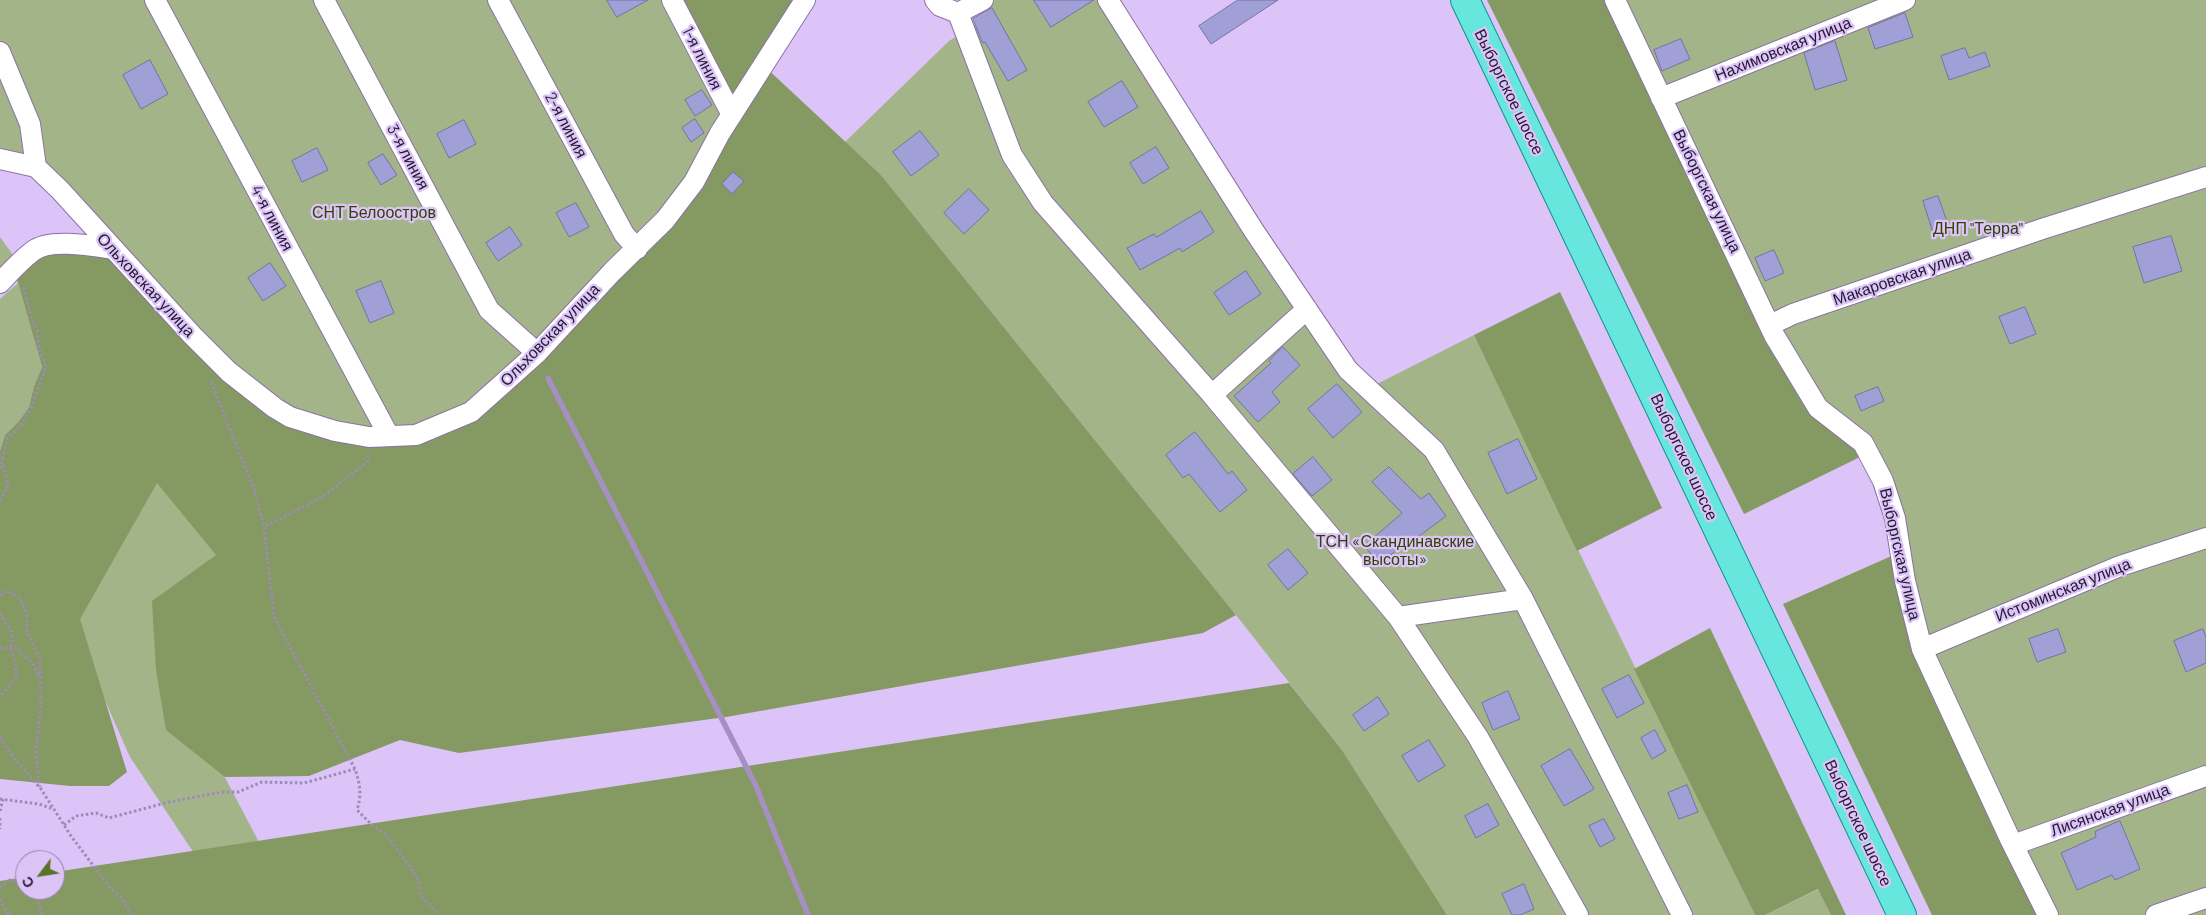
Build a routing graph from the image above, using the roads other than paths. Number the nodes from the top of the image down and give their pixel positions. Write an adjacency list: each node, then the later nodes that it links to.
1 (155, 0): 26 (street, 4-я линия)
2 (324, 0): 24 (street, 3-я линия)
3 (498, 0): 20 (street, 2-я линия)
4 (672, 0): 15 (street, 1-я линия)
5 (805, 0): 15 (street, Ольховская улица)
6 (935, 0): 12 (street)
7 (983, 0): 12 (street)
8 (1108, 0): 22 (street)
9 (1465, 0): 36 (main road, Выборгское шоссе)
10 (1615, 0): 14 (street, Выборгская улица)
11 (1905, 0): 14 (street, Нахимовская улица)
12 (958, 13): 25 (street)
13 (0, 52): 17 (street)
14 (1662, 98): 23 (street, Выборгская улица)
15 (732, 116): 20 (street, Ольховская улица)
16 (0, 159): 17 (street)
17 (36, 167): 19 (street, Ольховская улица)
18 (2206, 177): 23 (street, Макаровская улица)
19 (113, 249): 21 (street); 26 (street, Ольховская улица)
20 (636, 249): 24 (street, Ольховская улица)
21 (0, 283)
22 (1306, 309): 25 (street); 28 (street)
23 (1770, 325): 30 (street, Выборгская улица)
24 (537, 353): 26 (street, Ольховская улица)
25 (1212, 395): 29 (street)
26 (379, 437)
27 (2206, 538): 30 (street, Истоминская улица)
28 (1523, 599): 29 (street); 35 (street)
29 (1398, 617): 34 (street)
30 (1922, 648): 32 (street, Выборгская улица)
31 (2206, 776): 32 (street, Лисянская улица)
32 (2013, 845): 37 (street, Выборгская улица)
33 (2206, 898): 38 (street)
34 (1578, 915)
35 (1682, 915)
36 (1902, 915)
37 (2048, 915)
38 (2156, 915)

